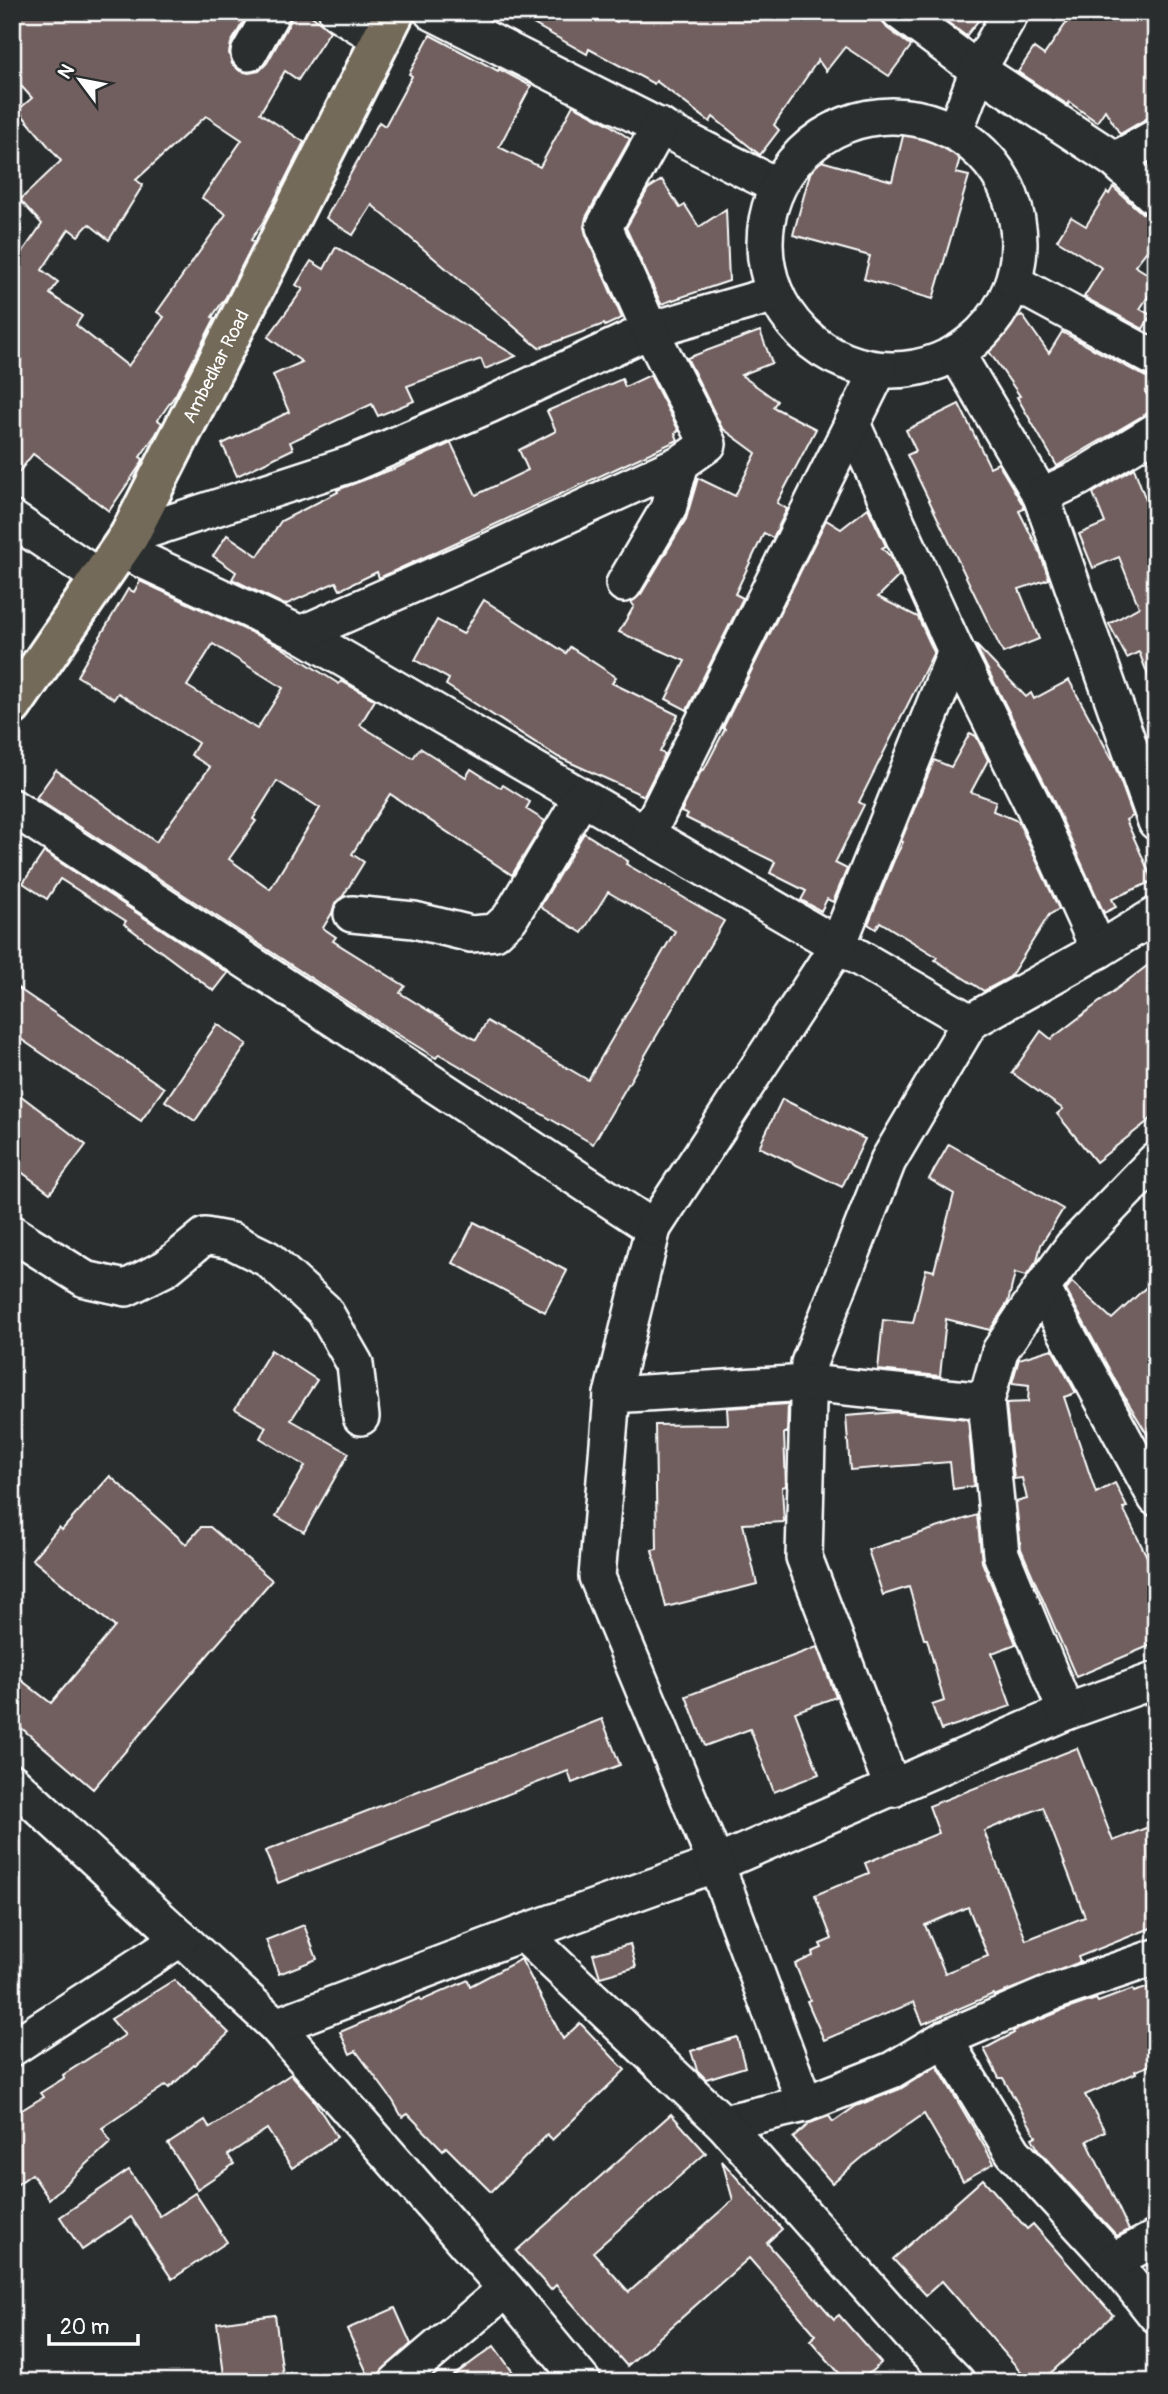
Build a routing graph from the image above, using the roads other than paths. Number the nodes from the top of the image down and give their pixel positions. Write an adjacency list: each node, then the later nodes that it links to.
1 (272, 12): 7 (street)
2 (337, 12): 6 (street)
3 (432, 12): 9 (street)
4 (900, 12): 8 (street)
5 (1011, 12): 8 (street)
6 (388, 26): 26 (main road, Ambedkar Road)
7 (249, 53)
8 (978, 70): 10 (street); 12 (street)
9 (660, 125): 13 (street); 17 (street)
10 (955, 131): 13 (street); 15 (street)
11 (1156, 137): 12 (street)
12 (1115, 160): 14 (street)
13 (777, 186): 16 (street)
14 (1156, 198)
15 (1013, 282): 18 (street); 19 (street)
16 (775, 294): 17 (street); 20 (street)
17 (650, 330): 23 (street); 26 (street)
18 (956, 353): 20 (street); 24 (street)
19 (1156, 359)
20 (879, 370): 21 (street)
21 (852, 424): 29 (street); 34 (street)
22 (1155, 433): 24 (street)
23 (681, 464): 27 (street); 28 (street)
24 (1041, 496): 33 (street)
25 (12, 519): 26 (street)
26 (117, 555): 28 (street); 30 (main road, Ambedkar Road)
27 (624, 584)
28 (301, 634): 31 (street)
29 (956, 651): 37 (street); 38 (street)
30 (12, 706)
31 (582, 797): 34 (street); 35 (street)
32 (12, 807): 41 (street)
33 (1156, 822)
34 (647, 835): 37 (street)
35 (352, 914)
36 (1156, 915): 38 (street)
37 (838, 945): 39 (street); 41 (street)
38 (1099, 950): 39 (street)
39 (970, 1022): 44 (street)
40 (1156, 1160): 43 (street)
41 (653, 1228): 45 (street)
42 (12, 1233): 47 (street)
43 (1042, 1289): 46 (street); 48 (street)
44 (807, 1383): 45 (street); 46 (street); 52 (street)
45 (612, 1395): 53 (street)
46 (986, 1401): 50 (street)
47 (361, 1417)
48 (1156, 1498)
49 (1156, 1680): 50 (street)
50 (1066, 1712): 52 (street)
51 (12, 1782): 55 (street)
52 (894, 1789): 53 (street)
53 (716, 1864): 54 (street); 60 (street)
54 (523, 1933): 57 (street); 61 (street)
55 (181, 1938): 57 (street); 59 (street)
56 (1156, 1957): 58 (street)
57 (276, 2026): 64 (street)
58 (944, 2039): 60 (street); 63 (street)
59 (12, 2048)
60 (804, 2104): 61 (street)
61 (723, 2123): 68 (street)
62 (1156, 2238): 63 (street)
63 (1113, 2261): 65 (street)
64 (506, 2289): 66 (street); 67 (street)
65 (1156, 2315)
66 (397, 2382)
67 (583, 2382)
68 (957, 2382)

